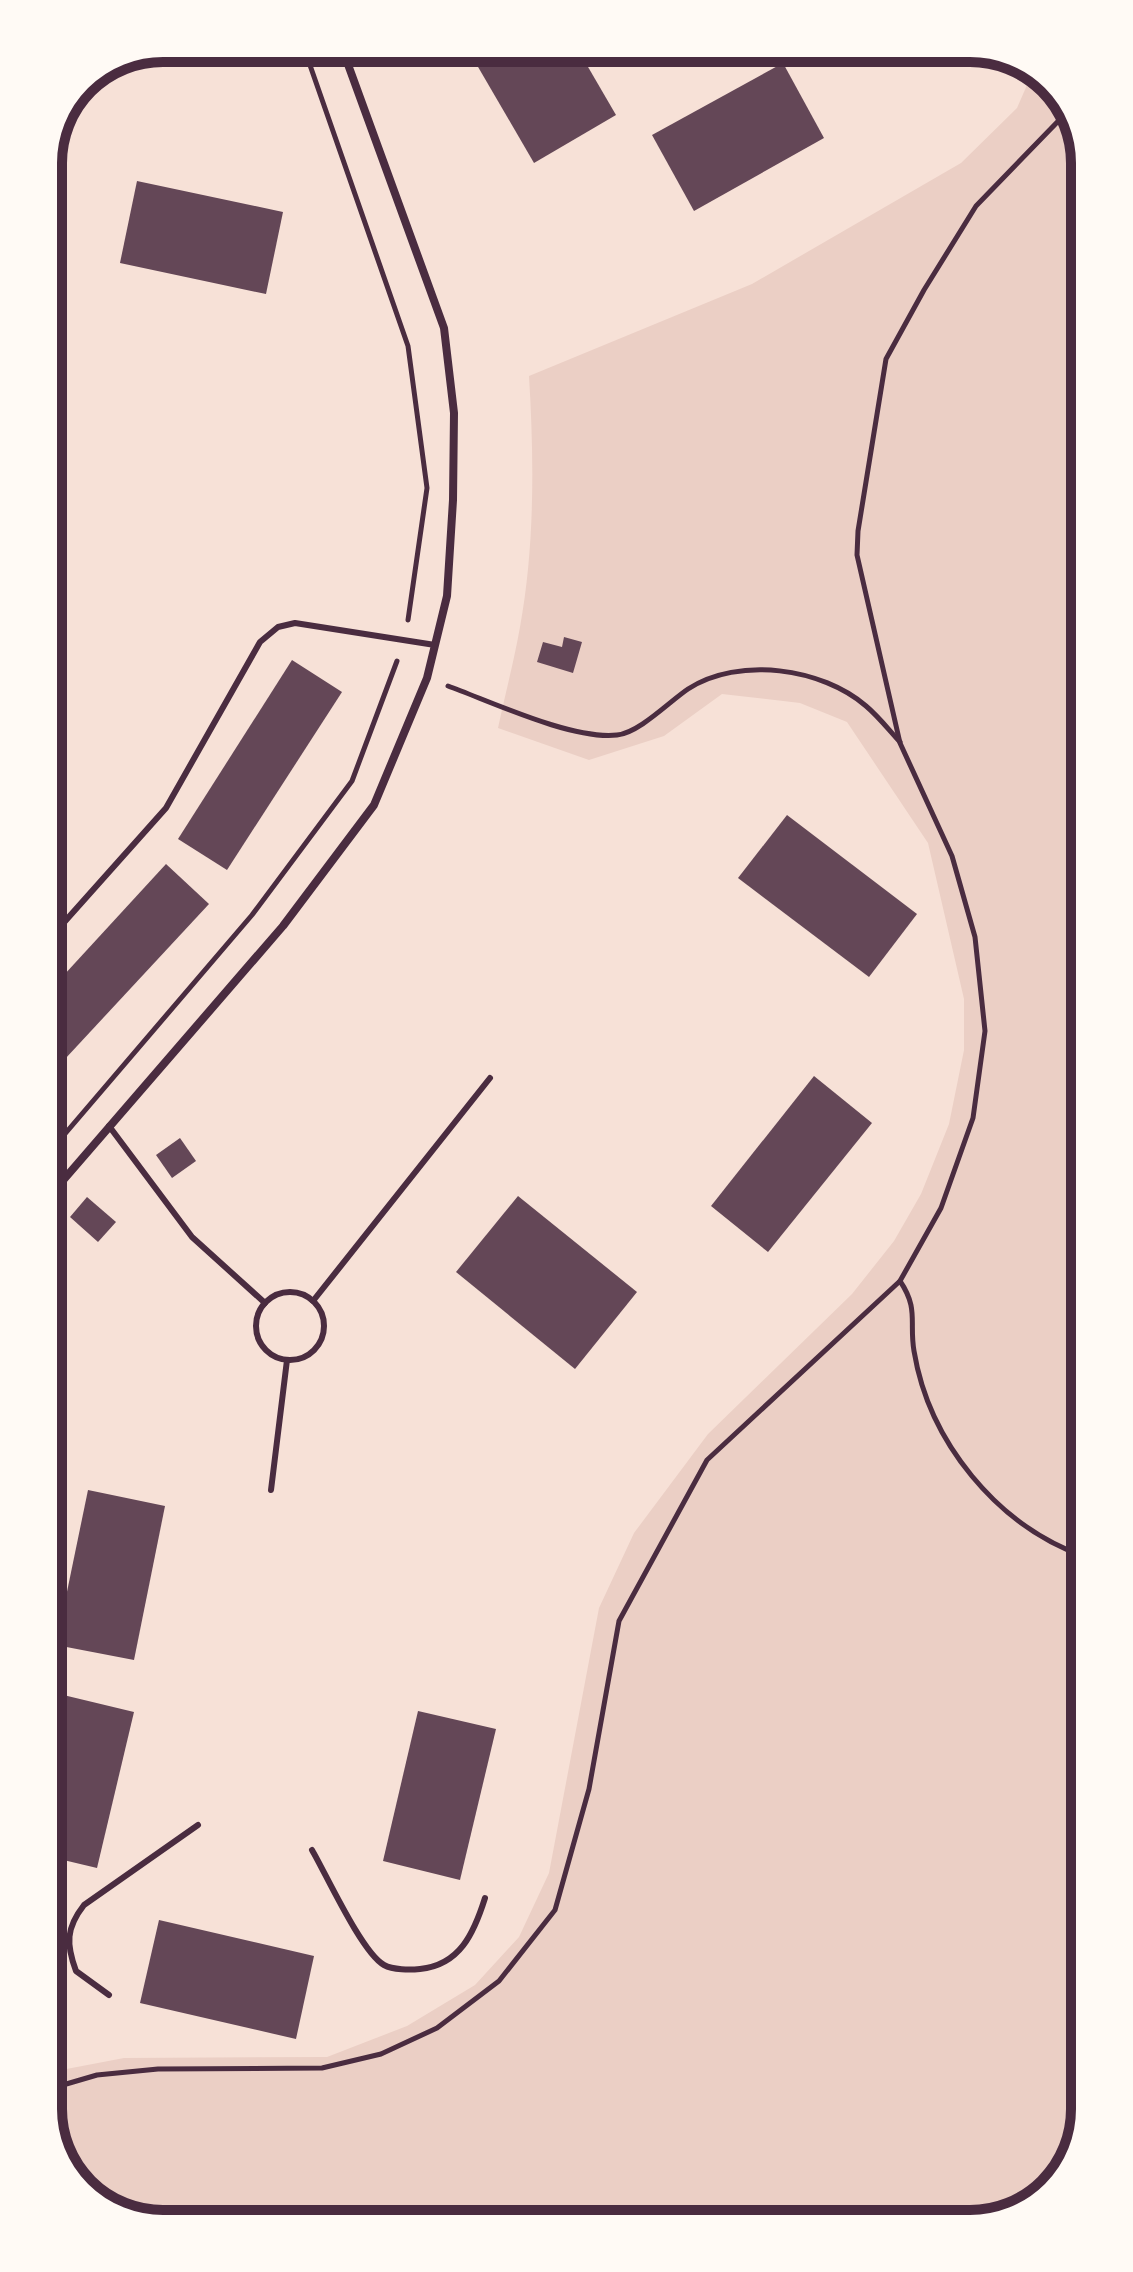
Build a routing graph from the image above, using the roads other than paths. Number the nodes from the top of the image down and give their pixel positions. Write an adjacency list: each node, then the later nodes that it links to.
1 (347, 62): 3 (street)
2 (355, 62): 3 (lane)
3 (349, 66): 4 (street)
4 (435, 645): 5 (lane); 7 (street)
5 (62, 925)
6 (490, 1078): 9 (lane)
7 (109, 1126): 8 (street); 10 (lane)
8 (62, 1181)
9 (313, 1301): 10 (lane); 11 (lane)
10 (265, 1303): 11 (lane)
11 (287, 1360): 12 (lane)
12 (271, 1490)
13 (198, 1825): 16 (lane)
14 (312, 1850): 15 (lane)
15 (485, 1898)
16 (109, 1995)

